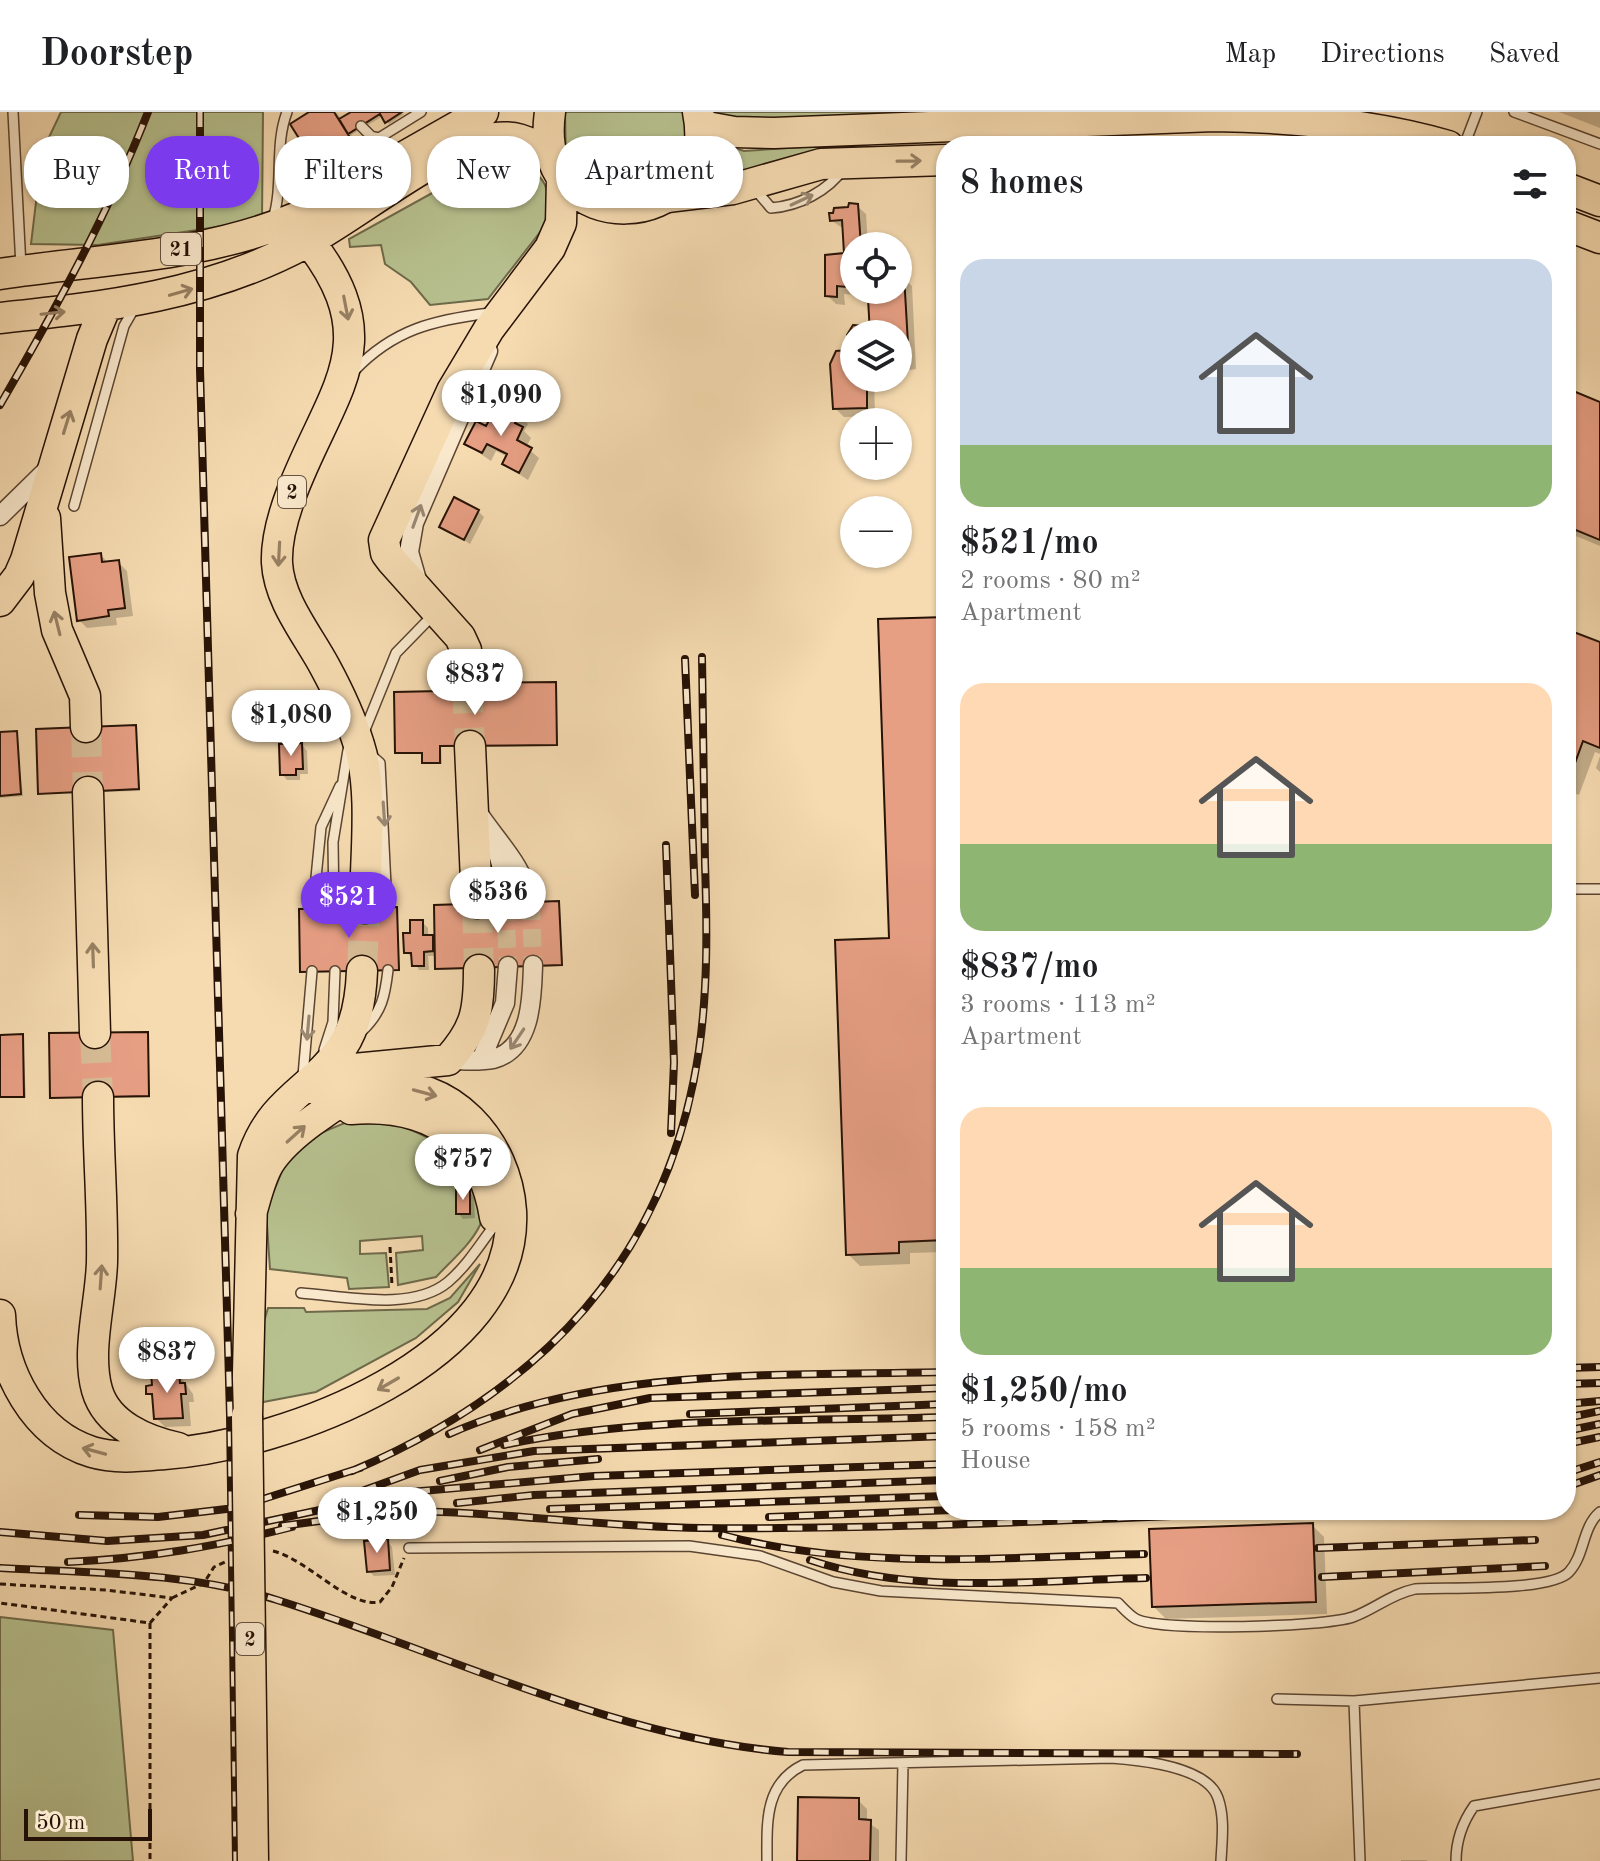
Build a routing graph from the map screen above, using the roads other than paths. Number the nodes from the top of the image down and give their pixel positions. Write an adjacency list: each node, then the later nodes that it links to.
1 (13, 112): 28 (lane)
2 (287, 112): 23 (lane)
3 (421, 112): 9 (lane)
4 (483, 112): 23 (main road, 21)
5 (550, 112): 14 (main road)
6 (1477, 112): 11 (lane)
7 (1514, 112): 12 (lane)
8 (699, 119): 10 (main road)
9 (361, 126)
10 (1400, 136)
11 (1468, 136)
12 (1600, 144)
13 (936, 160): 16 (main road, one-way to 13)
14 (556, 165)
15 (556, 167): 26 (main road)
16 (743, 186)
17 (1576, 192): 18 (main road)
18 (1600, 201)
19 (560, 208): 27 (main road)
20 (621, 208): 22 (main road)
21 (637, 208): 22 (main road)
22 (632, 210): 27 (main road)
23 (270, 229): 28 (main road, 21)
24 (1576, 229): 25 (main road)
25 (1600, 238)
26 (309, 241): 29 (main road, one-way to 26); 33 (main road, 2, one-way to 33)
27 (550, 248): 32 (main road)
28 (11, 272)
29 (137, 302): 30 (main road); 36 (lane)
30 (105, 308): 31 (main road, one-way to 30); 34 (main road, one-way to 30)
31 (0, 318)
32 (496, 321): 33 (lane); 38 (main road)
33 (340, 385): 41 (main road, 2, one-way to 41)
34 (54, 463): 35 (main road); 37 (street)
35 (43, 496): 39 (main road); 42 (main road, one-way to 35)
36 (74, 506)
37 (0, 516)
38 (429, 600): 40 (main road); 43 (lane)
39 (0, 601)
40 (467, 683)
41 (346, 715): 43 (main road, 2); 45 (lane)
42 (86, 727)
43 (360, 746): 55 (main road, 2, one-way to 55)
44 (470, 746): 47 (main road)
45 (345, 776): 53 (lane); 54 (lane)
46 (88, 792): 60 (main road, one-way to 46)
47 (472, 804): 48 (street); 52 (main road)
48 (494, 837): 51 (street); 52 (street)
49 (1576, 889): 50 (lane)
50 (1600, 889)
51 (531, 902)
52 (491, 903)
53 (313, 908)
54 (334, 908)
55 (376, 908)
56 (533, 965): 62 (street, one-way to 62)
57 (494, 968): 61 (main road); 62 (street)
58 (312, 971): 63 (lane, one-way to 63)
59 (362, 971): 63 (lane); 63 (main road, 2)
60 (95, 1033)
61 (448, 1060): 62 (street); 63 (main road, 2)
62 (481, 1060)
63 (300, 1088): 66 (main road, 2)
64 (98, 1097): 71 (main road, 2, one-way to 64)
65 (325, 1111): 66 (main road, 2, one-way to 65); 67 (main road, 2); 70 (main road, 2, one-way to 70)
66 (251, 1214): 79 (main road, 2, bridge)
67 (496, 1223): 68 (lane); 70 (main road, 2)
68 (301, 1293)
69 (0, 1315): 71 (main road, 2, one-way to 69)
70 (450, 1337): 71 (main road, 2, one-way to 71)
71 (199, 1452)
72 (1600, 1512): 73 (lane)
73 (409, 1548)
74 (1600, 1678): 76 (lane)
75 (1277, 1699): 76 (lane)
76 (1354, 1701): 83 (lane)
77 (903, 1763): 80 (lane); 81 (lane); 82 (lane)
78 (1600, 1784): 84 (lane)
79 (253, 1861)
80 (767, 1861)
81 (901, 1861)
82 (1221, 1861)
83 (1360, 1861)
84 (1456, 1861)

